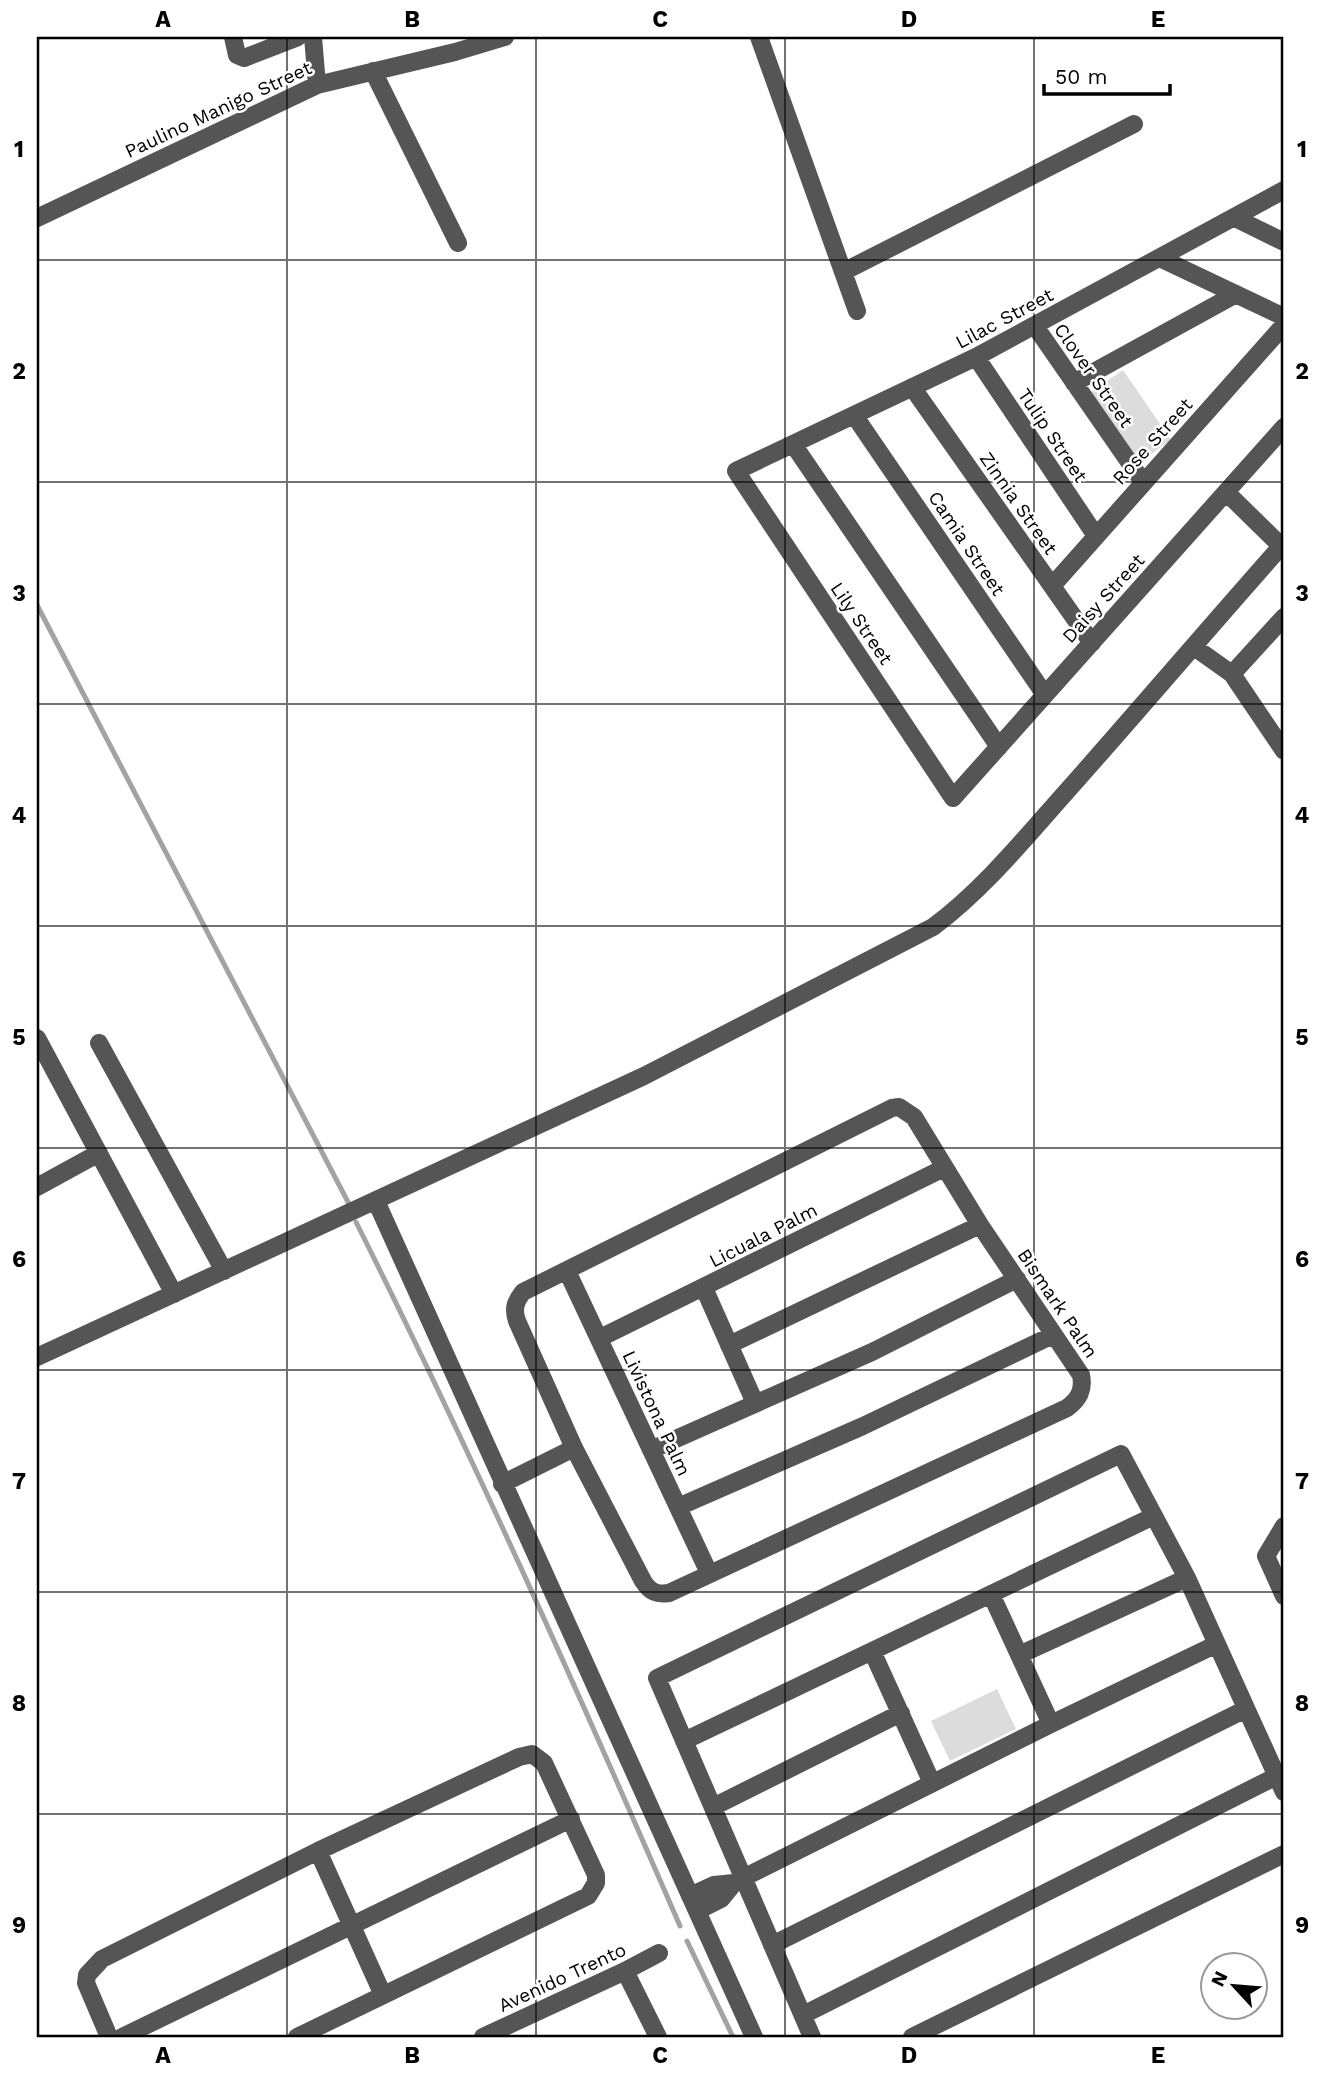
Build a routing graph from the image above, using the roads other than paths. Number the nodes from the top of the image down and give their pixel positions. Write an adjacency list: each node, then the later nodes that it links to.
1 (233, 37): 2 (street)
2 (298, 37)
3 (313, 37): 7 (street)
4 (505, 37): 6 (street, Paulino Manigo Street)
5 (759, 37): 15 (street)
6 (373, 71): 7 (street, Paulino Manigo Street); 13 (street)
7 (317, 85): 10 (street, Paulino Manigo Street)
8 (1134, 124): 15 (street)
9 (1284, 190): 11 (street, Lilac Street)
10 (37, 218)
11 (1235, 218): 12 (street); 14 (street, Lilac Street)
12 (1284, 242)
13 (458, 243)
14 (1162, 258): 16 (street); 20 (street, Lilac Street)
15 (843, 272): 17 (street)
16 (1236, 294): 18 (street); 22 (street)
17 (857, 311)
18 (1284, 317)
19 (1284, 325): 28 (street, Rose Street)
20 (1035, 326): 21 (street, Lilac Street); 22 (street, Clover Street)
21 (976, 357): 23 (street, Lilac Street); 30 (street, Tulip Street)
22 (1074, 383): 28 (street, Clover Street)
23 (912, 387): 24 (street, Lilac Street); 32 (street, Zinnia Street)
24 (854, 415): 26 (street, Lilac Street); 37 (street, Camia Street)
25 (1284, 427): 29 (street, Daisy Street)
26 (793, 444): 27 (street, Lilac Street); 38 (street)
27 (736, 471): 40 (street, Lily Street)
28 (1143, 482): 30 (street, Rose Street)
29 (1226, 492): 31 (street); 34 (street, Daisy Street)
30 (1096, 536): 32 (street, Rose Street)
31 (1283, 545): 35 (street)
32 (1052, 586): 34 (street, Zinnia Street)
33 (1284, 617): 36 (street)
34 (1092, 643): 37 (street, Daisy Street)
35 (1194, 647): 36 (street); 46 (street)
36 (1232, 674): 39 (street)
37 (1045, 695): 38 (street, Daisy Street)
38 (999, 747): 40 (street, Daisy Street)
39 (1284, 751)
40 (953, 798)
41 (37, 1038): 43 (street)
42 (99, 1043): 48 (street)
43 (99, 1153): 45 (street); 52 (street)
44 (944, 1168): 47 (street, Bismark Palm); 49 (street, Bismark Palm); 51 (street, Licuala Palm)
45 (37, 1187)
46 (376, 1201): 48 (street); 60 (street)
47 (980, 1225): 50 (street, Bismark Palm); 55 (street)
48 (224, 1271): 52 (street)
49 (568, 1271): 54 (street, Livistona Palm); 58 (street, Bismark Palm)
50 (1017, 1279): 53 (street, Bismark Palm); 57 (street)
51 (704, 1288): 54 (street, Licuala Palm); 55 (street)
52 (174, 1294): 56 (street)
53 (1053, 1335): 61 (street); 64 (street, Bismark Palm)
54 (600, 1338): 59 (street, Livistona Palm)
55 (729, 1345): 57 (street)
56 (37, 1357)
57 (755, 1403): 59 (street)
58 (574, 1447): 60 (street); 64 (street, Bismark Palm)
59 (651, 1450): 61 (street, Livistona Palm)
60 (502, 1484): 82 (street)
61 (678, 1507): 64 (street, Livistona Palm)
62 (1154, 1516): 65 (street); 66 (street); 74 (street)
63 (1284, 1526): 67 (street)
64 (709, 1573)
65 (1186, 1578): 68 (street); 70 (street)
66 (991, 1594): 69 (street); 70 (street)
67 (1284, 1596)
68 (1217, 1644): 71 (street); 73 (street)
69 (872, 1651): 72 (street); 74 (street)
70 (1019, 1655): 73 (street)
71 (1246, 1709): 76 (street); 84 (street)
72 (901, 1713): 75 (street); 77 (street)
73 (1051, 1724): 75 (street)
74 (684, 1741): 77 (street)
75 (932, 1783): 81 (street)
76 (1281, 1784): 88 (street)
77 (713, 1807): 81 (street)
78 (571, 1819): 79 (street); 83 (street); 87 (street)
79 (318, 1851): 83 (street); 89 (street)
80 (1284, 1854): 96 (street)
81 (738, 1881): 82 (street); 84 (street)
82 (693, 1904): 94 (street)
83 (353, 1924): 87 (street); 90 (street)
84 (772, 1945): 88 (street)
85 (659, 1953): 86 (street, Avenido Trento)
86 (625, 1971): 92 (street, Avenido Trento); 93 (street)
87 (383, 1994): 91 (street)
88 (803, 2015): 95 (street)
89 (109, 2037)
90 (122, 2037)
91 (297, 2037)
92 (483, 2037)
93 (658, 2037)
94 (754, 2037)
95 (812, 2037)
96 (912, 2037)

